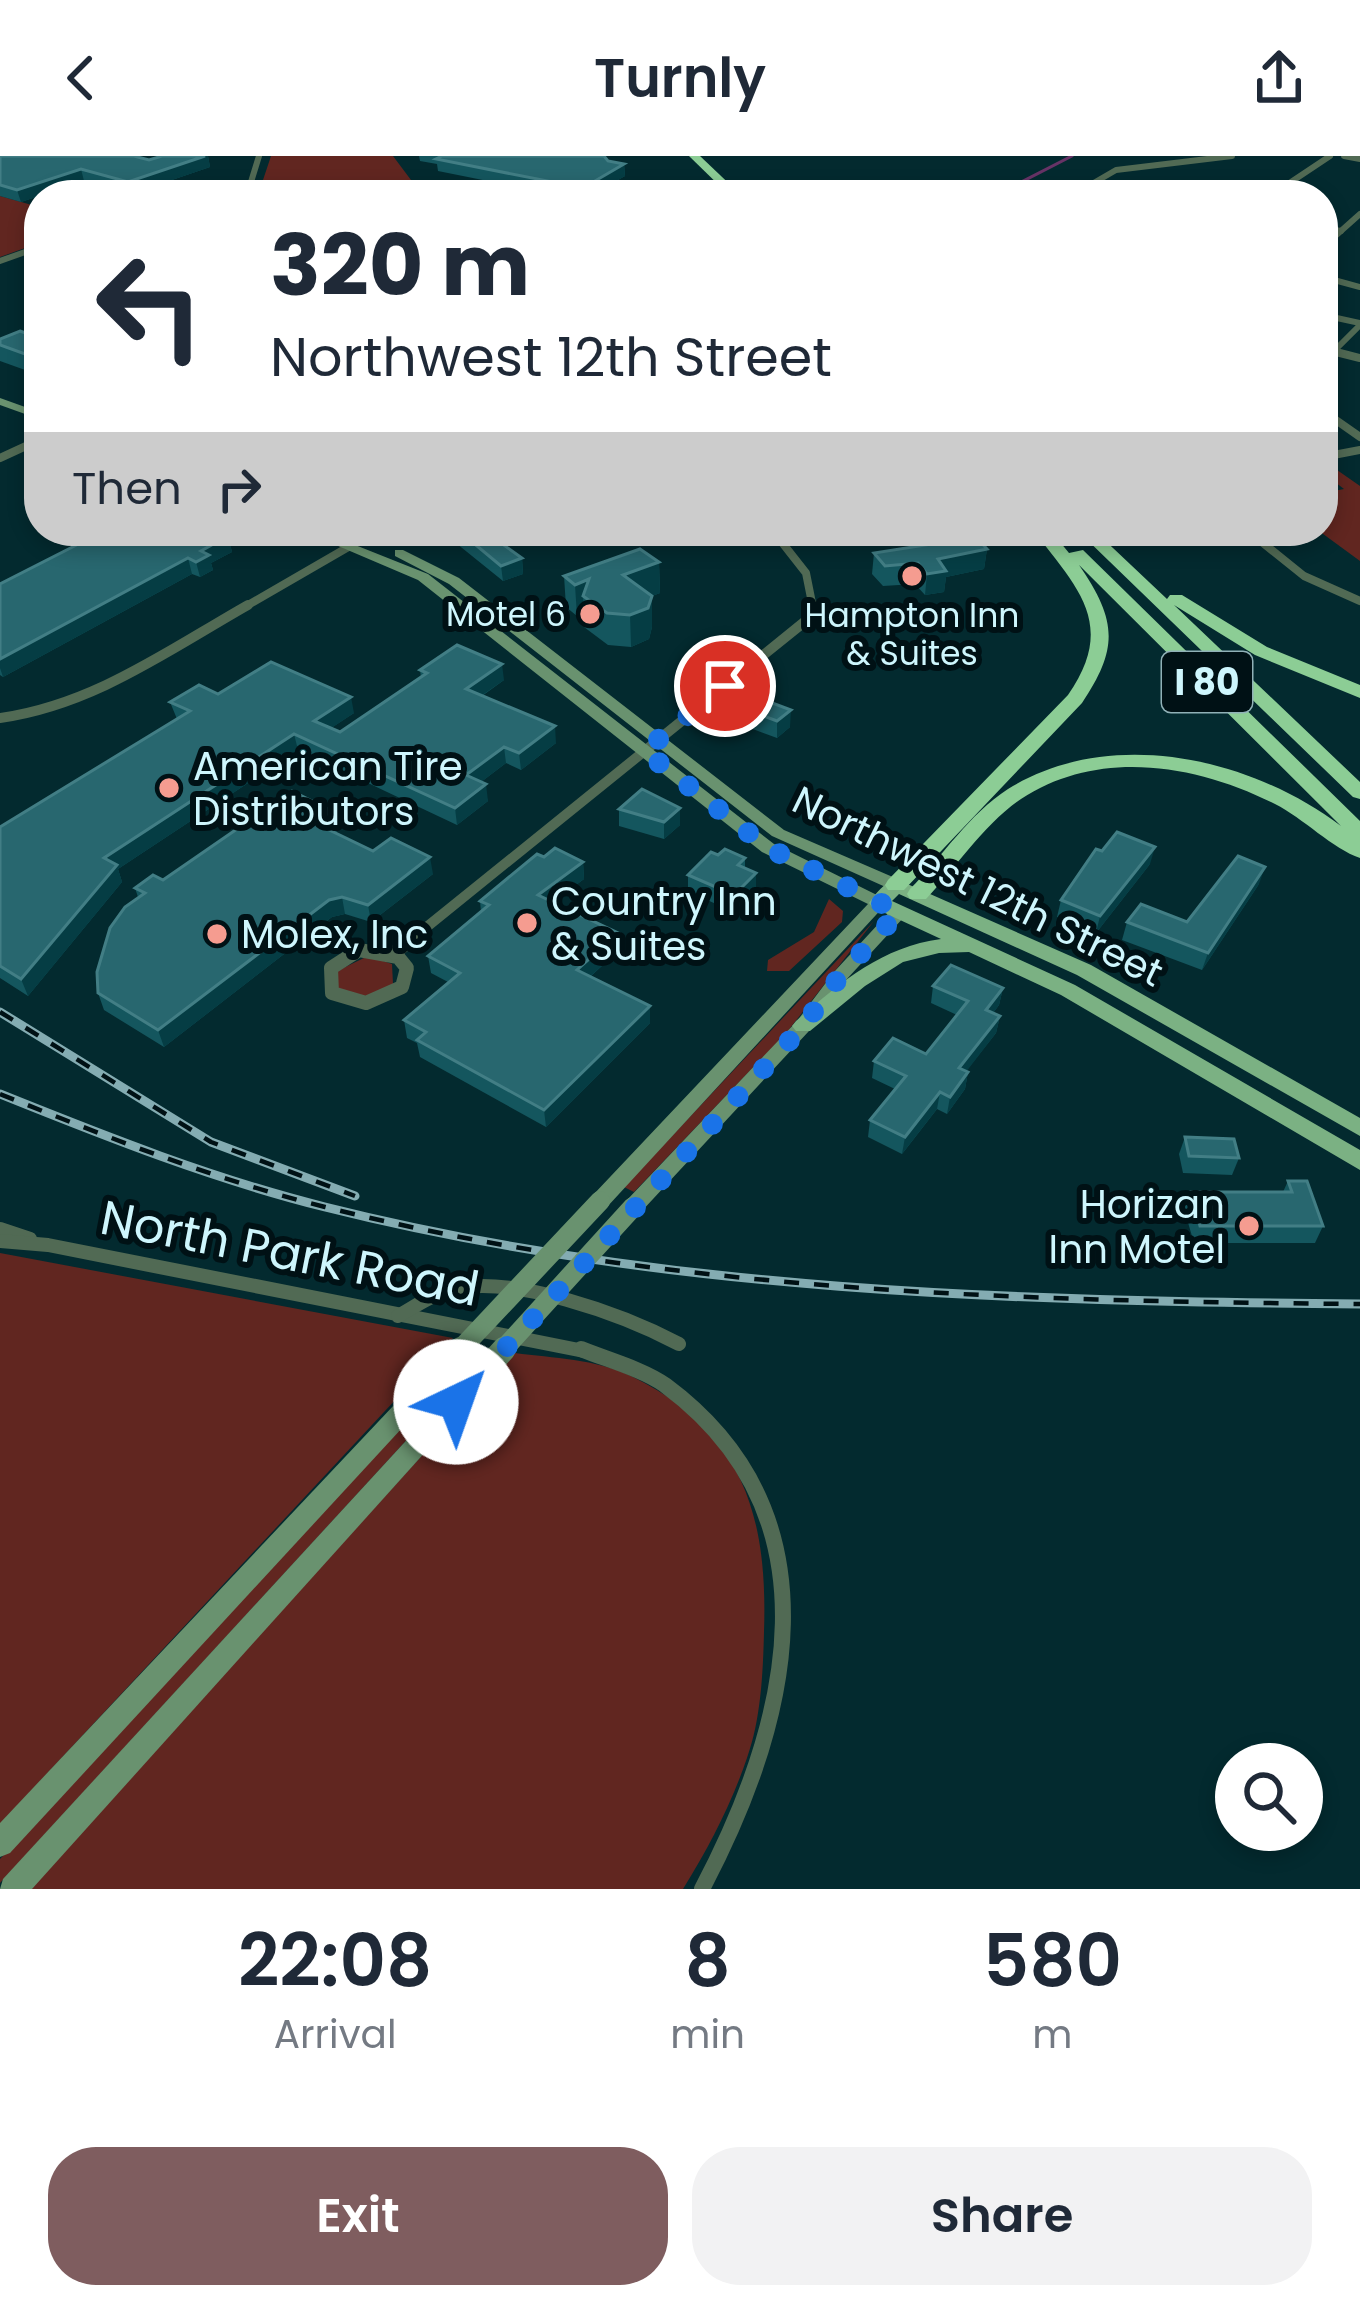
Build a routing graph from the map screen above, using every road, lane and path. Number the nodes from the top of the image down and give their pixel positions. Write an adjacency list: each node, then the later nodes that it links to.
1 (675, 156): 9 (highway)
2 (694, 156): 10 (highway)
3 (1165, 156): 8 (street)
4 (1232, 156): 8 (street)
5 (1330, 156): 12 (street)
6 (1344, 156): 7 (street)
7 (1360, 159)
8 (1173, 164): 11 (street)
9 (699, 180)
10 (719, 180)
11 (1099, 180)
12 (1294, 180)
13 (1360, 214): 15 (street)
14 (1338, 230): 15 (street)
15 (1342, 231): 16 (street)
16 (1338, 234)
17 (1360, 324): 18 (street)
18 (1338, 347)
19 (343, 546): 30 (street)
20 (372, 546): 32 (main road, Northwest 12th Street)
21 (378, 546): 31 (main road, Northwest 12th Street)
22 (784, 546): 31 (street)
23 (1053, 546): 36 (highway)
24 (1069, 546): 34 (highway, I 80)
25 (1105, 546): 33 (highway, I 80)
26 (1110, 546): 29 (highway)
27 (1267, 546): 28 (street)
28 (1360, 601)
29 (1360, 692)
30 (0, 718)
31 (658, 740): 32 (street); 36 (main road, Northwest 12th Street)
32 (644, 751): 38 (main road, Northwest 12th Street); 40 (street)
33 (1360, 793)
34 (1360, 833)
35 (1360, 851): 37 (highway)
36 (896, 885): 37 (main road, Northwest 12th Street); 38 (main road)
37 (918, 894): 39 (main road); 43 (main road, Northwest 12th Street)
38 (879, 903): 39 (main road, Northwest 12th Street); 50 (main road, bridge)
39 (899, 912): 41 (main road, Northwest 12th Street); 42 (main road)
40 (394, 953): 40 (street)
41 (1005, 958): 42 (main road); 44 (main road, Northwest 12th Street)
42 (803, 1026): 51 (main road, bridge)
43 (1360, 1128)
44 (1360, 1161)
45 (0, 1229): 47 (street, North Park Road)
46 (0, 1241): 47 (street, North Park Road)
47 (48, 1245): 48 (street, North Park Road)
48 (398, 1316): 49 (street); 52 (street, North Park Road)
49 (679, 1343)
50 (0, 1843)
51 (13, 1889)
52 (702, 1889)

